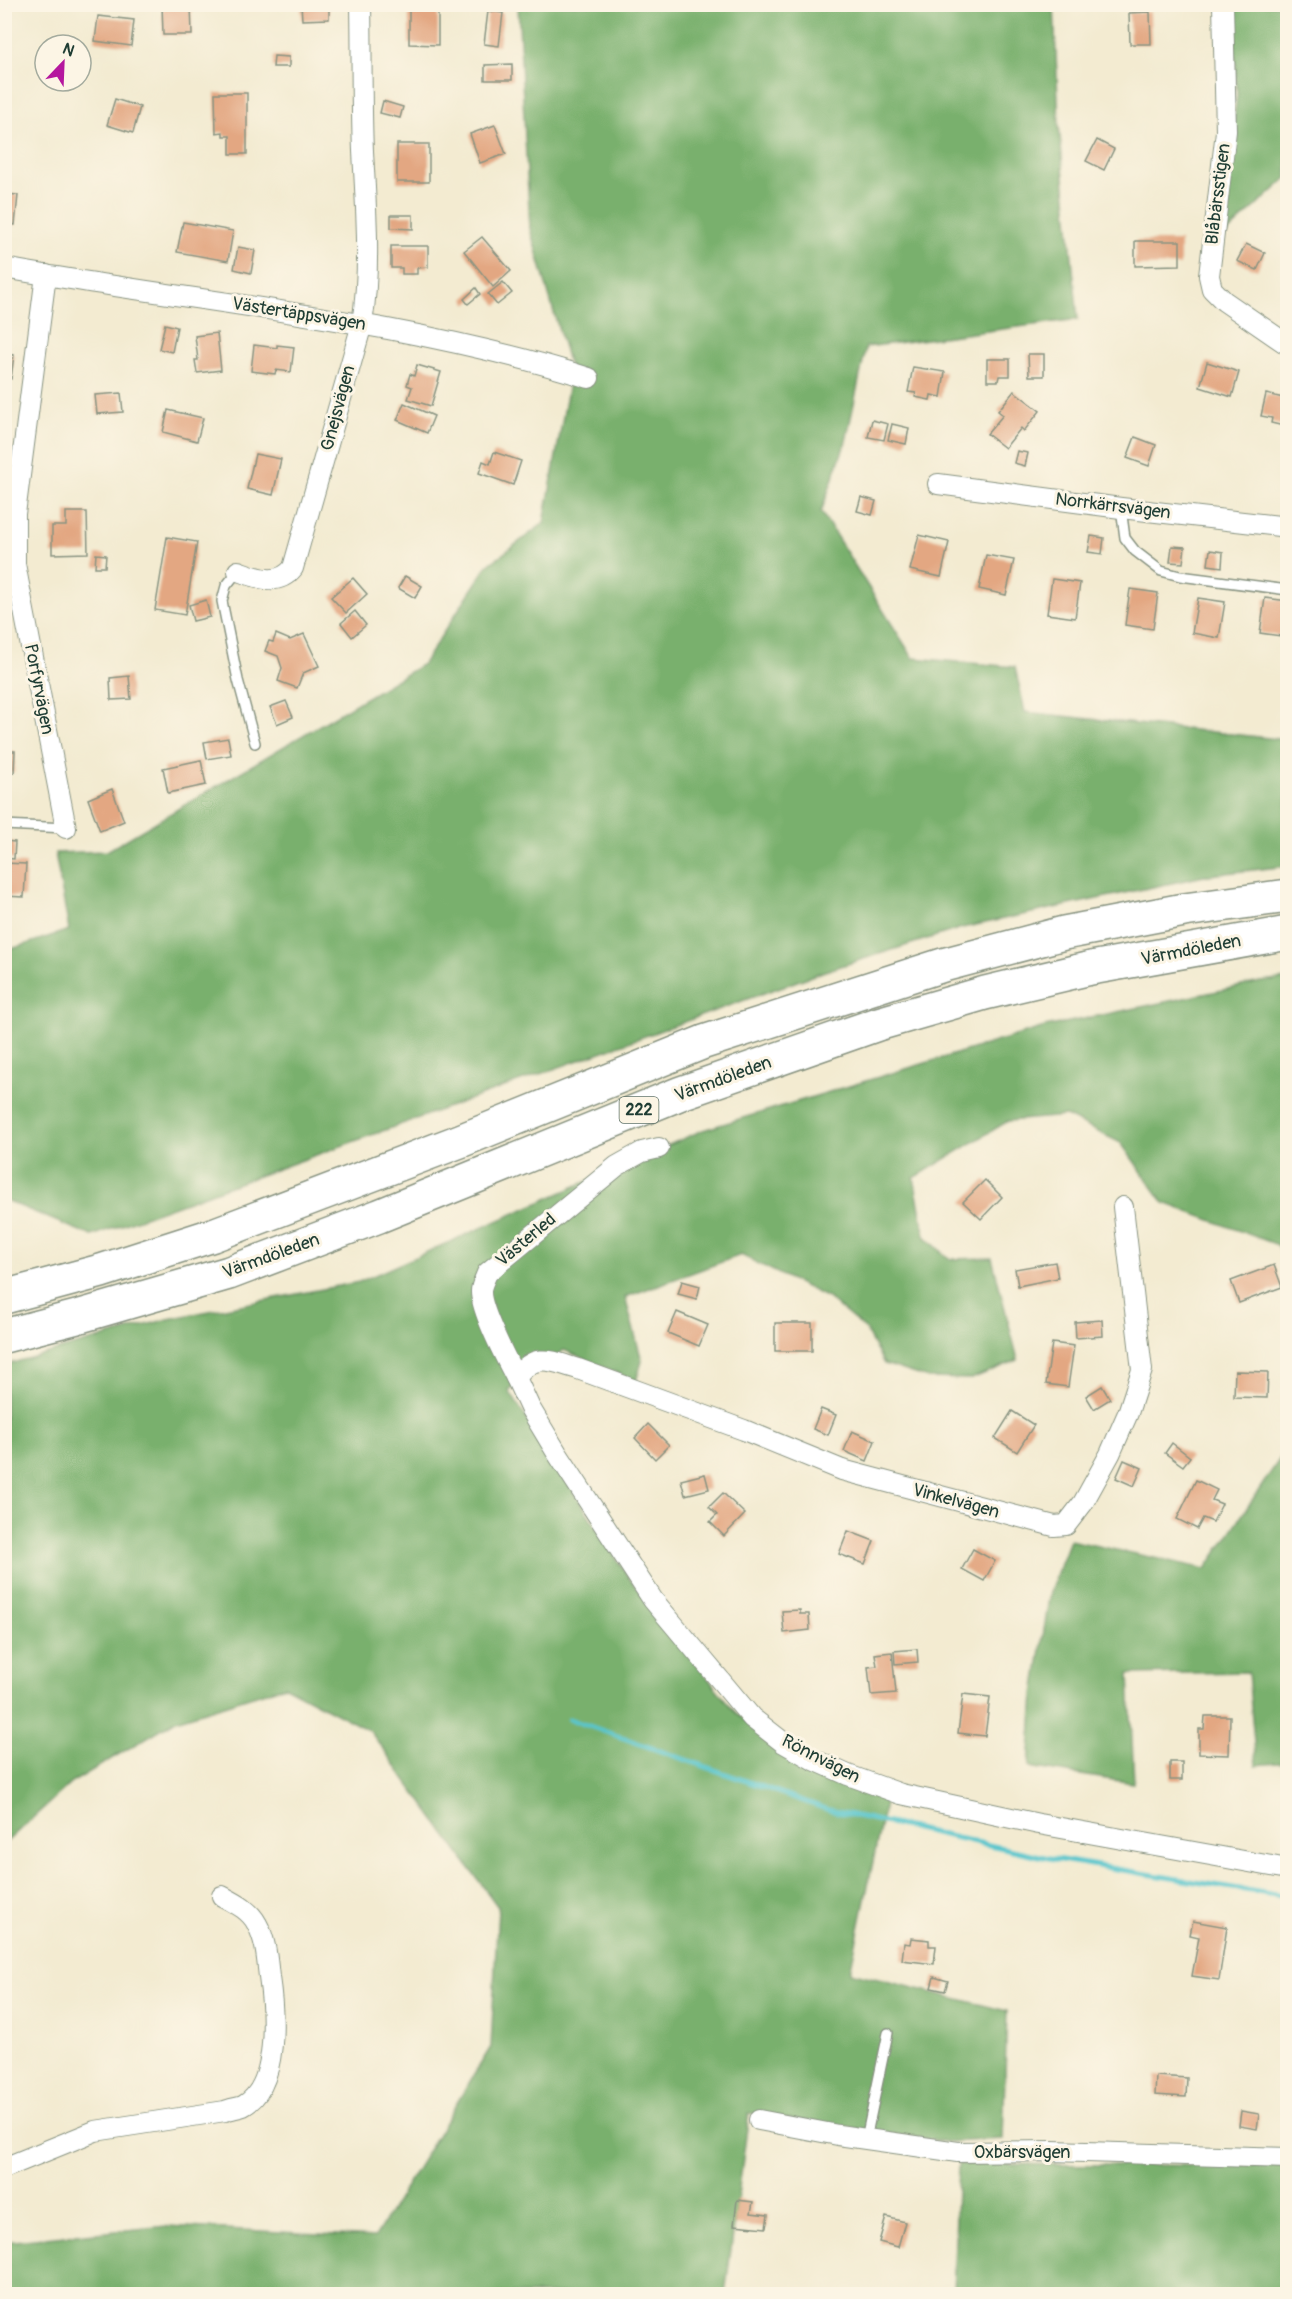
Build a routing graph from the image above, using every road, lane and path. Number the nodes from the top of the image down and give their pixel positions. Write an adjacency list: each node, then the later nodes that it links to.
1 (361, 4): 5 (street, Gnejsvägen)
2 (1223, 4): 6 (street, Blåbärsstigen)
3 (4, 268): 4 (street, Västertäppsvägen)
4 (46, 275): 5 (street, Västertäppsvägen); 15 (street, Porfyrvägen)
5 (362, 324): 7 (street, Västertäppsvägen); 11 (street, Gnejsvägen)
6 (1287, 345)
7 (589, 378)
8 (938, 483): 9 (street, Norrkärrsvägen)
9 (1121, 508): 10 (street, Norrkärrsvägen); 12 (lane)
10 (1287, 527)
11 (238, 572): 13 (lane, Gnejsvägen)
12 (1287, 590)
13 (255, 743)
14 (4, 825): 15 (lane, Porfyrvägen)
15 (66, 828)
16 (1287, 896): 20 (highway, Värmdöleden / 222)
17 (1287, 933): 21 (highway, Värmdöleden / 222)
18 (659, 1148): 22 (street, Västerled)
19 (1123, 1207): 22 (street, Vinkelvägen)
20 (4, 1297)
21 (4, 1336)
22 (516, 1378): 23 (street, Rönnvägen)
23 (1287, 1869)
24 (222, 1896): 29 (street)
25 (888, 2033): 27 (lane)
26 (759, 2120): 27 (street, Oxbärsvägen)
27 (866, 2139): 28 (street, Oxbärsvägen)
28 (1287, 2158)
29 (4, 2168)

